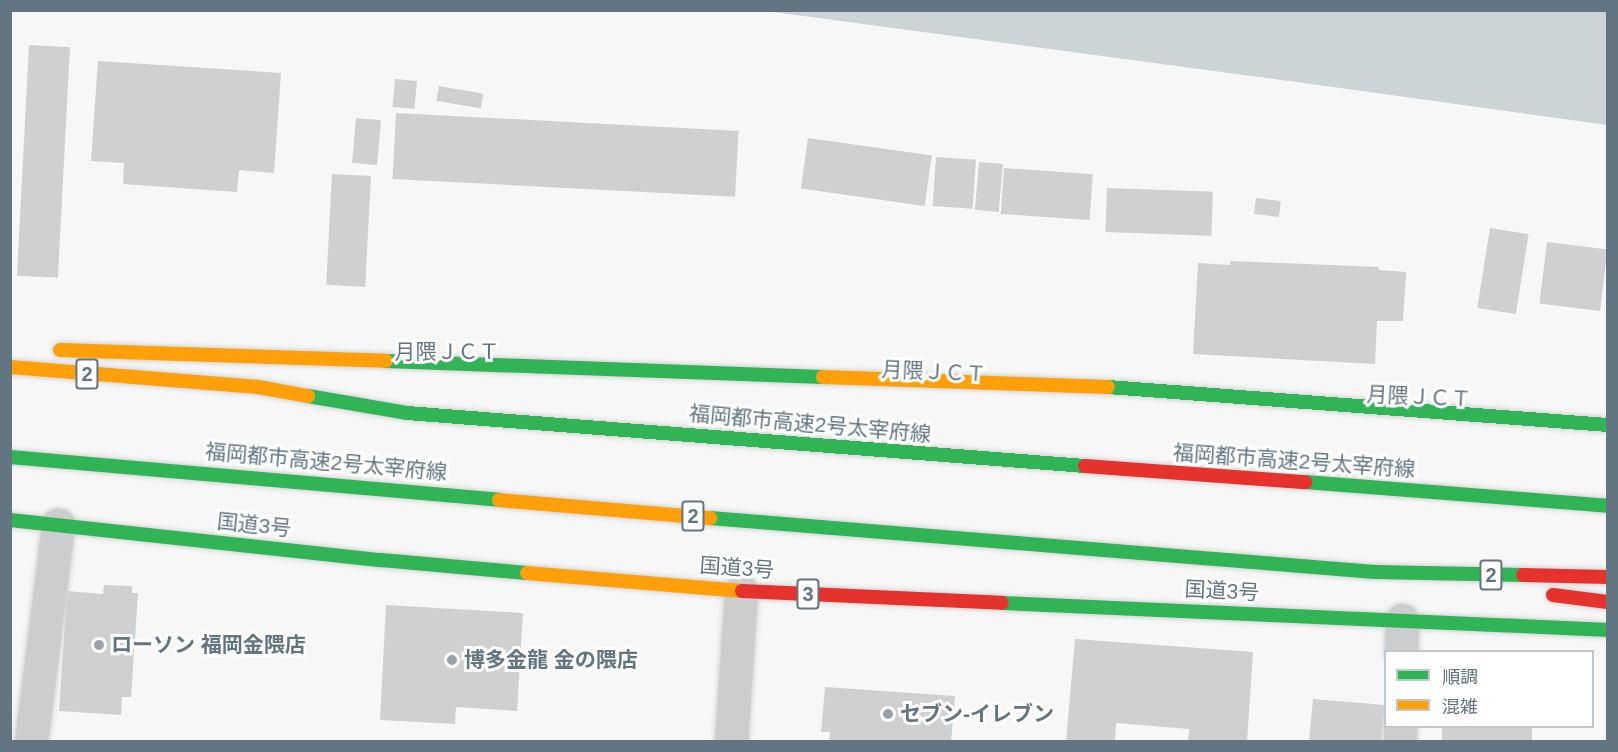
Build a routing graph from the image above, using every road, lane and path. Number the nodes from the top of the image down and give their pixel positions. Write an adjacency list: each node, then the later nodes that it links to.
1 (46, 350): 8 (highway)
2 (10, 367): 5 (highway, 福岡都市高速2号太宰府線 / 2)
3 (375, 375): 6 (highway, 月隈ＪＣＴ)
4 (305, 382): 5 (highway)
5 (258, 387): 10 (highway, 福岡都市高速2号太宰府線 / 2)
6 (1058, 400)
7 (1142, 404): 8 (highway, 月隈ＪＣＴ)
8 (1608, 426)
9 (10, 457): 13 (highway, 福岡都市高速2号太宰府線 / 2)
10 (1608, 506)
11 (10, 520): 12 (highway, 国道3号 / 3)
12 (58, 525): 16 (highway, 国道3号 / 3); 21 (street)
13 (1375, 572): 14 (highway, 福岡都市高速2号太宰府線 / 2); 15 (highway)
14 (1608, 577)
15 (1515, 590)
16 (741, 591): 20 (highway, 国道3号 / 3); 22 (street)
17 (1538, 593): 18 (highway)
18 (1608, 602)
19 (1608, 630): 20 (highway, 国道3号 / 3)
20 (1401, 636)
21 (31, 741)
22 (731, 741)

